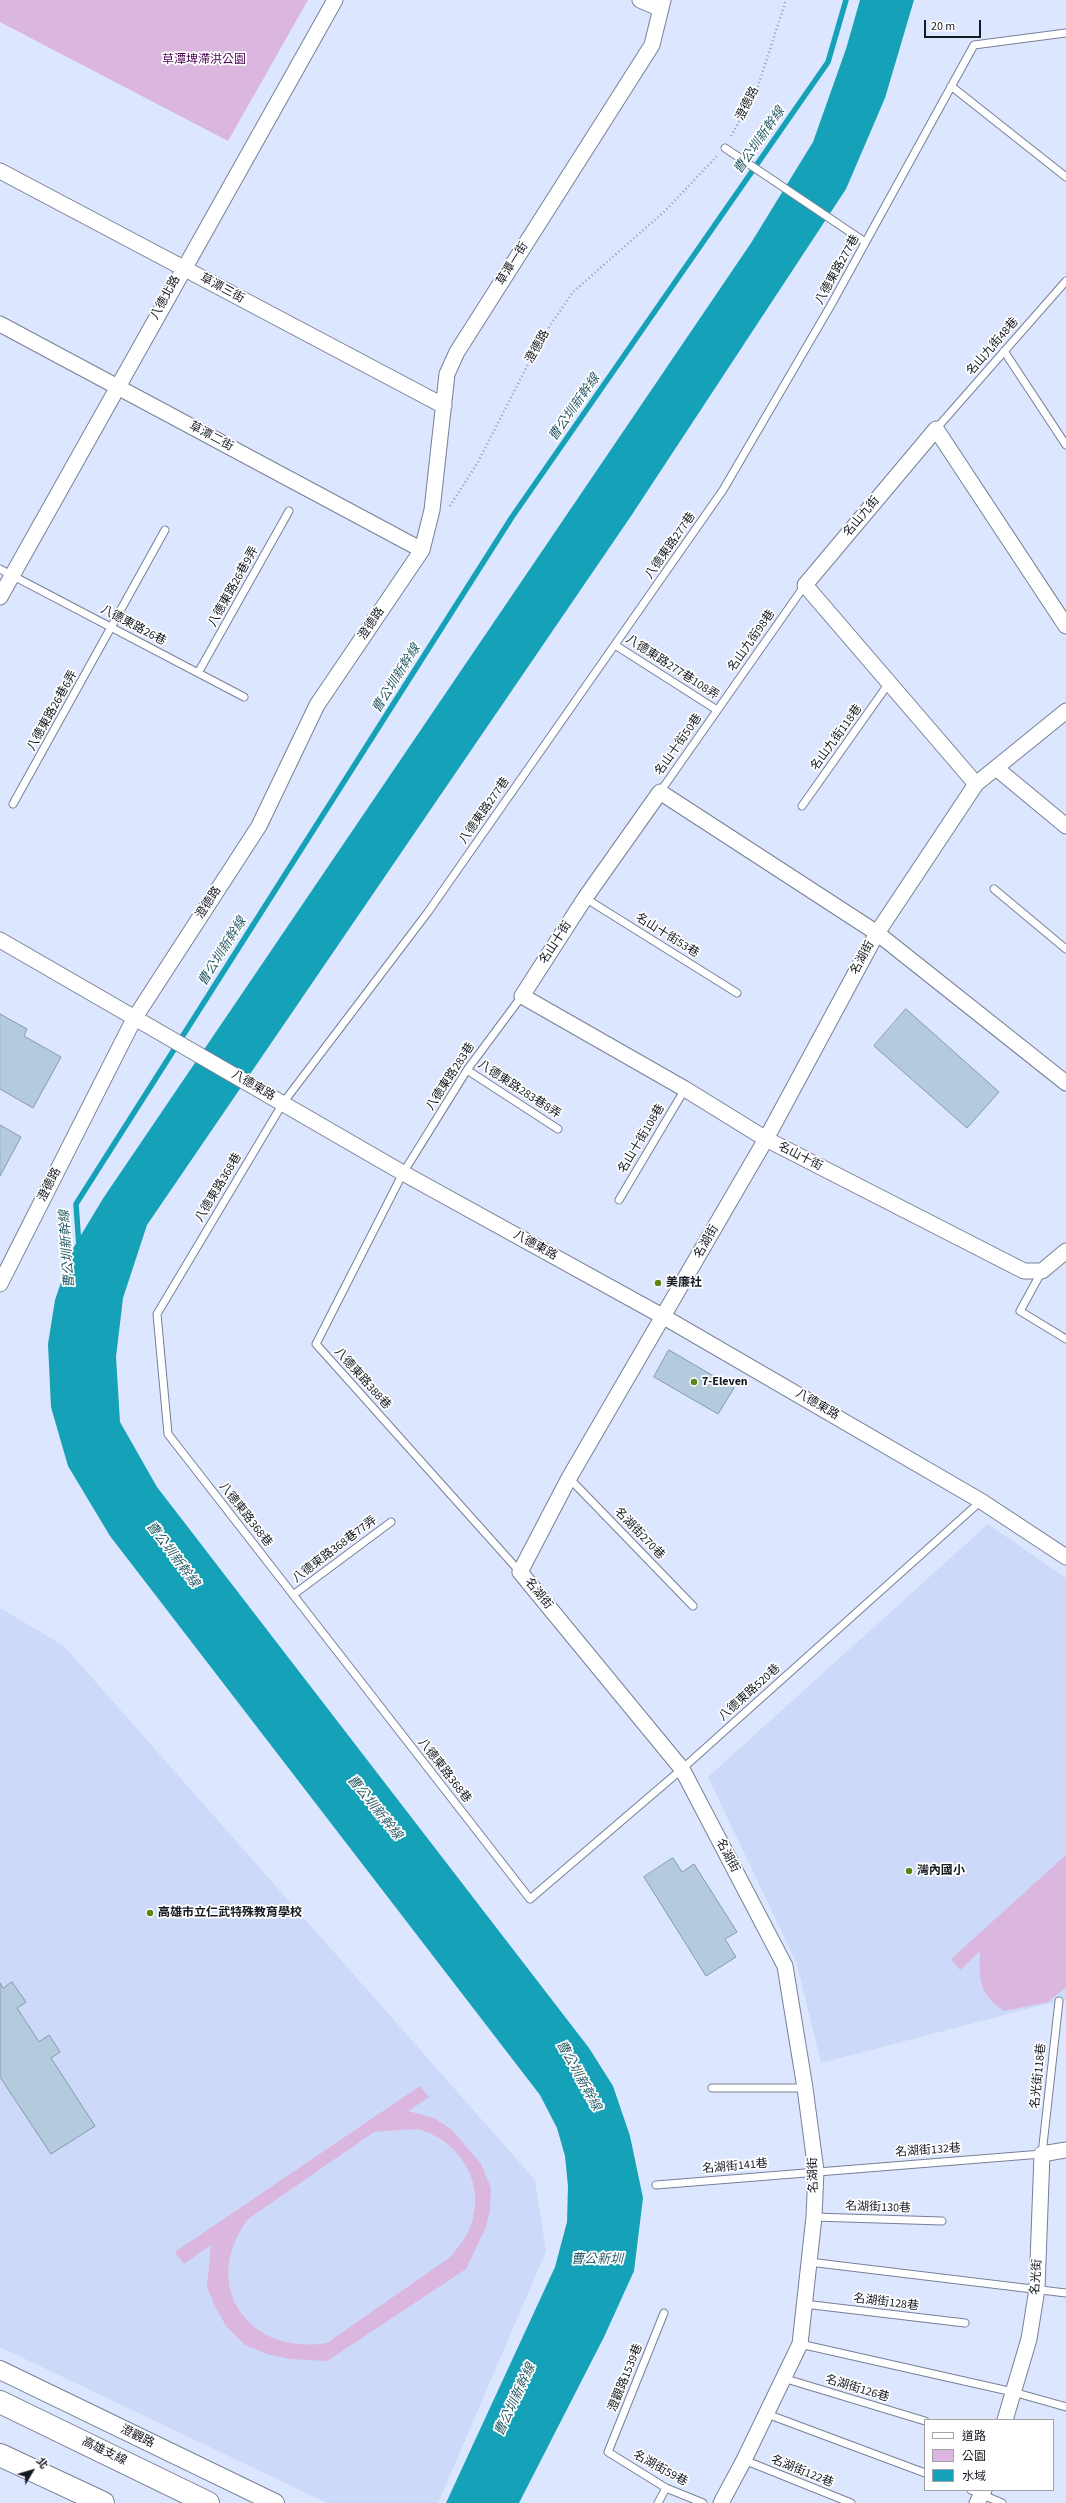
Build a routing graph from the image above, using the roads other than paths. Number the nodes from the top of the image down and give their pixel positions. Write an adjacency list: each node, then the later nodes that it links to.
1 (335, 0): 10 (street, 八德北路)
2 (640, 0): 3 (street)
3 (662, 4): 15 (street, 草潭一街)
4 (1066, 33): 5 (lane, 八德東路277巷)
5 (951, 86): 8 (lane); 9 (lane, 八德東路277巷)
6 (725, 148): 9 (lane)
7 (0, 171): 10 (street, 草潭三街)
8 (1066, 177)
9 (866, 242): 26 (lane, 八德東路277巷)
10 (182, 268): 14 (street, 八德北路); 15 (street, 草潭三街)
11 (1066, 281): 13 (lane, 名山九街48巷)
12 (0, 324): 14 (street, 草潭二街)
13 (1004, 351): 16 (lane, 名山九街48巷); 17 (lane)
14 (118, 387): 20 (street, 草潭二街); 21 (street, 八德北路)
15 (444, 406): 20 (street, 草潭一街)
16 (936, 429): 22 (street, 名山九街); 24 (street)
17 (1066, 445)
18 (289, 511): 27 (lane, 八德東路26巷9弄)
19 (165, 530): 25 (lane, 八德東路26巷6弄)
20 (422, 550): 45 (street, 澄德路)
21 (6, 572): 23 (street, 八德北路); 25 (lane, 八德東路26巷)
22 (805, 585): 28 (street); 30 (lane, 名山九街98巷)
23 (0, 597)
24 (1066, 626)
25 (112, 628): 27 (lane, 八德東路26巷); 35 (lane, 八德東路26巷6弄)
26 (615, 645): 30 (lane, 八德東路277巷108弄); 49 (lane, 八德東路277巷)
27 (198, 673): 29 (lane, 八德東路26巷)
28 (889, 683): 33 (street); 36 (lane, 名山九街118巷)
29 (244, 697)
30 (717, 710): 34 (lane, 名山十街50巷)
31 (1066, 711): 32 (street, 名湖街)
32 (996, 768): 33 (street, 名湖街); 37 (street)
33 (976, 784): 40 (street, 名湖街)
34 (660, 792): 39 (street, 名山十街); 40 (street)
35 (13, 804)
36 (802, 806)
37 (1066, 826)
38 (994, 889): 42 (lane)
39 (585, 898): 43 (lane, 名山十街53巷); 44 (street, 名山十街)
40 (876, 934): 47 (street); 51 (street, 名湖街)
41 (0, 940): 45 (street, 八德東路)
42 (1066, 949)
43 (738, 993)
44 (522, 996): 46 (lane, 八德東路283巷); 48 (street, 名山十街)
45 (134, 1019): 49 (street, 八德東路); 56 (street, 澄德路)
46 (467, 1070): 50 (lane, 八德東路283巷8弄); 52 (lane, 八德東路283巷)
47 (1066, 1083)
48 (685, 1089): 51 (street, 名山十街); 53 (lane, 名山十街108巷)
49 (283, 1103): 52 (street, 八德東路); 64 (lane, 八德東路368巷)
50 (558, 1129)
51 (766, 1139): 55 (street, 名山十街); 57 (street, 名湖街)
52 (403, 1173): 57 (street, 八德東路); 63 (lane, 八德東路388巷)
53 (619, 1200)
54 (1066, 1251): 55 (street)
55 (1042, 1271): 58 (lane)
56 (2, 1275)
57 (664, 1317): 59 (street, 名湖街); 60 (street, 八德東路)
58 (1066, 1339)
59 (570, 1478): 63 (street, 名湖街); 65 (lane, 名湖街270巷)
60 (981, 1501): 62 (street, 八德東路); 66 (lane, 八德東路520巷)
61 (391, 1522): 64 (lane, 八德東路368巷77弄)
62 (1066, 1557)
63 (520, 1572): 66 (street, 名湖街)
64 (293, 1595): 67 (lane, 八德東路368巷)
65 (693, 1606)
66 (682, 1769): 67 (lane, 八德東路520巷); 70 (street, 名湖街)
67 (530, 1899)
68 (1059, 2001): 72 (lane, 名光街118巷)
69 (712, 2088): 70 (lane)
70 (805, 2088): 73 (street, 名湖街)
71 (1066, 2150): 72 (street)
72 (1042, 2154): 73 (lane, 名湖街132巷); 78 (street, 名光街)
73 (816, 2171): 74 (lane, 名湖街141巷); 75 (street, 名湖街)
74 (656, 2185)
75 (814, 2217): 76 (lane, 名湖街130巷); 77 (street, 名湖街)
76 (942, 2221)
77 (809, 2262): 78 (lane); 80 (street, 名湖街)
78 (1037, 2289): 79 (lane); 86 (street, 名光街)
79 (1066, 2293)
80 (804, 2304): 82 (lane, 名湖街128巷); 83 (street, 名湖街)
81 (664, 2312): 92 (lane, 澄觀路1539巷)
82 (965, 2323)
83 (800, 2344): 85 (street, 名湖街); 86 (lane)
84 (0, 2370): 100 (street, 澄觀路)
85 (784, 2378): 89 (street, 名湖街); 91 (lane, 名湖街126巷)
86 (1013, 2392): 88 (lane); 90 (street, 名光街)
87 (0, 2402): 99 (highway, 高雄支線)
88 (1066, 2407)
89 (767, 2414): 94 (street, 名湖街); 95 (lane)
90 (1004, 2419)
91 (924, 2421)
92 (608, 2452): 96 (lane, 名湖街59巷)
93 (0, 2455): 98 (highway)
94 (744, 2460): 103 (street, 名湖街); 104 (lane, 名湖街122巷)
95 (924, 2473)
96 (666, 2488): 101 (lane); 102 (lane, 名湖街59巷)
97 (978, 2494): 105 (lane)
98 (103, 2503)
99 (208, 2503)
100 (274, 2503)
101 (658, 2503)
102 (703, 2503)
103 (721, 2503)
104 (851, 2503)
105 (1002, 2503)

